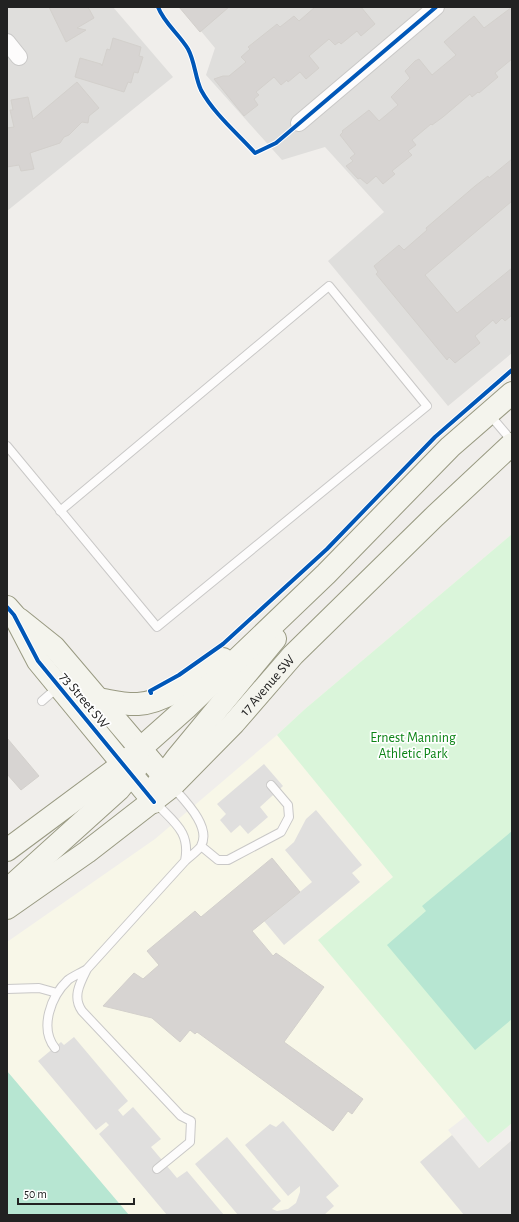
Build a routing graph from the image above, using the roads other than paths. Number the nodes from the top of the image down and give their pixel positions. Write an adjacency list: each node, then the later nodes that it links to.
1 (436, 7): 4 (street)
2 (7, 42): 3 (street)
3 (20, 57)
4 (299, 122)
5 (512, 393): 6 (main road)
6 (488, 413): 7 (lane); 11 (main road)
7 (512, 440)
8 (512, 444): 19 (main road, 17 Avenue SW)
9 (7, 446): 10 (lane)
10 (60, 511): 10 (lane)
11 (326, 574): 13 (main road); 19 (main road)
12 (10, 611): 14 (main road, 73 Street SW); 15 (main road, 73 Street SW)
13 (277, 620): 15 (main road); 17 (main road)
14 (59, 687): 16 (lane); 18 (main road, 73 Street SW)
15 (98, 699): 17 (main road, 73 Street SW)
16 (42, 701)
17 (139, 749): 18 (main road); 19 (main road, 73 Street SW)
18 (127, 769): 21 (main road, 73 Street SW); 23 (main road); 25 (main road)
19 (167, 781): 21 (main road, 17 Avenue SW); 22 (lane)
20 (271, 785): 22 (lane)
21 (154, 802): 24 (lane); 26 (main road, 17 Avenue SW)
22 (201, 846): 24 (lane)
23 (7, 850)
24 (185, 861): 27 (lane)
25 (7, 890)
26 (7, 908)
27 (87, 969): 29 (lane); 31 (lane)
28 (7, 989): 29 (lane)
29 (57, 993): 30 (lane)
30 (55, 1048)
31 (158, 1169)

